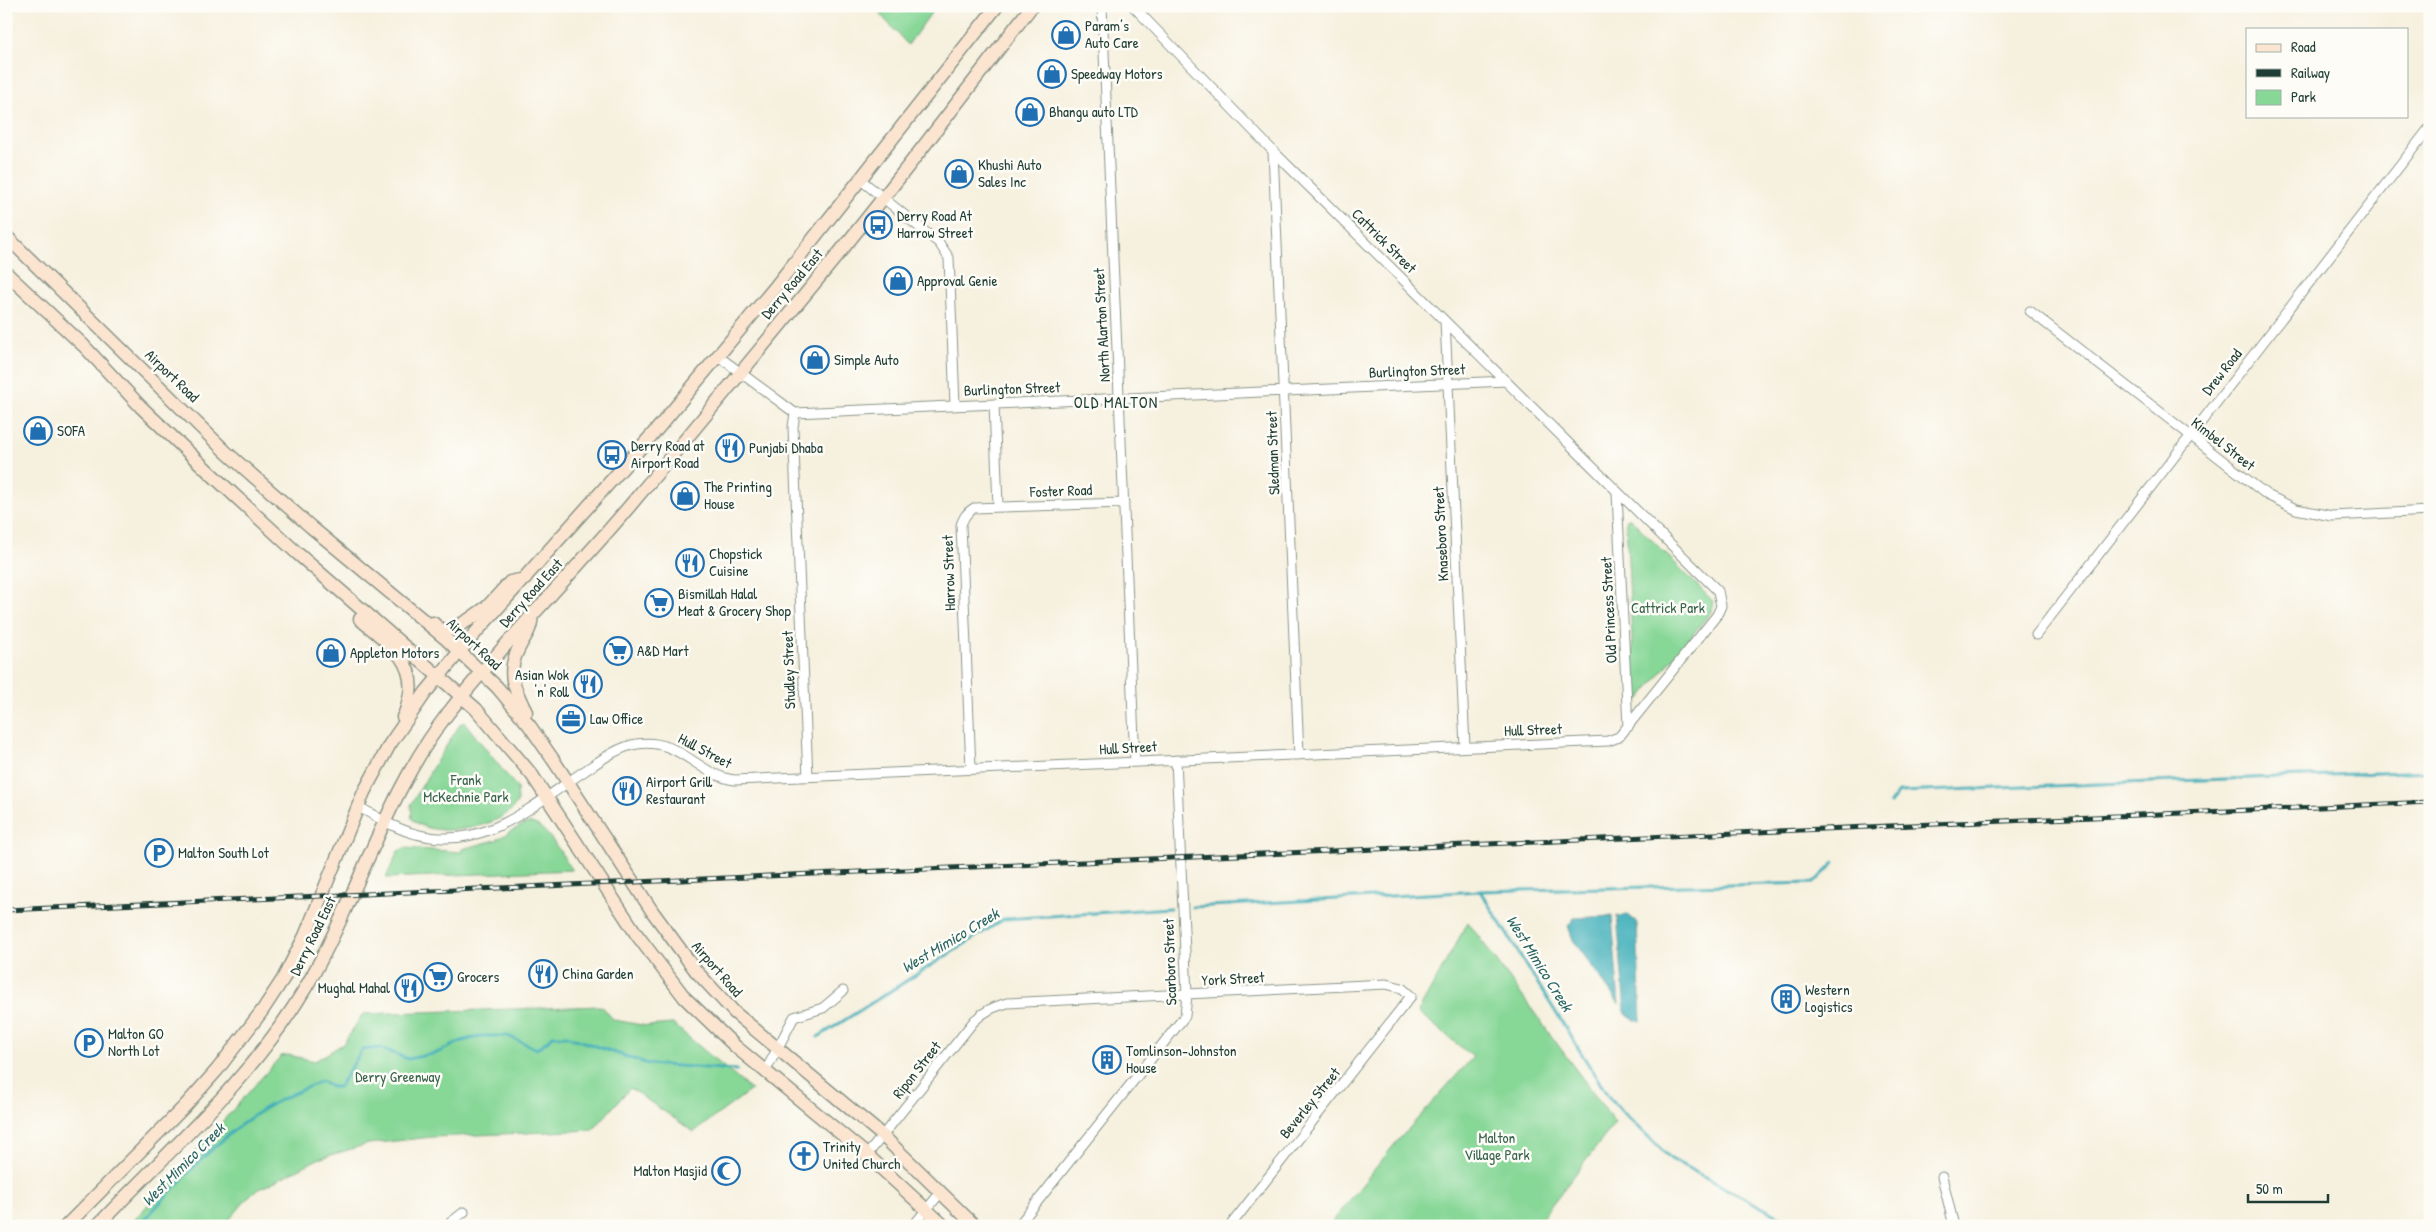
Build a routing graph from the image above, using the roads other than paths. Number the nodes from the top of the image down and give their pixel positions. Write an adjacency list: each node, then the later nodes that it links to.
1 (998, 6): 7 (main road, Derry Road East)
2 (1032, 6): 8 (main road, Derry Road East)
3 (1102, 6): 18 (street, North Alarton Street)
4 (1133, 6): 6 (street, Cattrick Street)
5 (2430, 127): 22 (street, Drew Road)
6 (1273, 151): 12 (street, Cattrick Street); 17 (street, Sledman Street)
7 (861, 180): 8 (street); 13 (main road, Derry Road East)
8 (882, 198): 14 (main road, Derry Road East); 20 (street)
9 (6, 236): 27 (main road, Airport Road)
10 (6, 273): 29 (main road)
11 (2030, 311): 22 (street, Kimbel Street)
12 (1445, 321): 15 (street, Cattrick Street); 16 (street, Knaseboro Street)
13 (718, 356): 14 (street); 28 (main road, Derry Road East)
14 (741, 372): 21 (street); 30 (main road, Derry Road East)
15 (1506, 381): 16 (street, Burlington Street); 23 (street, Cattrick Street)
16 (1448, 384): 17 (street, Burlington Street); 39 (street, Knaseboro Street)
17 (1284, 390): 18 (street, Burlington Street); 40 (street, Sledman Street)
18 (1120, 398): 19 (street, Burlington Street); 24 (street, North Alarton Street)
19 (994, 404): 20 (street, Burlington Street); 25 (street)
20 (955, 405): 21 (street, Burlington Street)
21 (795, 413): 44 (street, Studley Street)
22 (2190, 436): 26 (street, Kimbel Street); 31 (street, Drew Road)
23 (1617, 493): 37 (street, Old Princess Street); 37 (street, Hull Street)
24 (1124, 503): 25 (street, Foster Road); 42 (street, North Alarton Street)
25 (998, 506): 43 (street, Harrow Street)
26 (2430, 511)
27 (372, 577): 28 (main road); 32 (main road, Airport Road)
28 (526, 579): 32 (main road, Derry Road East)
29 (353, 601): 34 (main road); 38 (main road)
30 (532, 613): 33 (main road, Derry Road East); 36 (main road)
31 (2036, 635)
32 (459, 652): 33 (main road, Airport Road); 34 (main road, Derry Road East)
33 (482, 673): 35 (main road, Derry Road East); 36 (main road, Airport Road)
34 (439, 676): 35 (main road); 38 (main road, Derry Road East)
35 (462, 697): 46 (main road); 48 (main road, Derry Road East)
36 (529, 726): 45 (main road, Airport Road)
37 (1628, 727): 39 (street, Hull Street)
38 (390, 744): 47 (main road, Derry Road East)
39 (1465, 746): 40 (street, Hull Street)
40 (1299, 755): 41 (street, Hull Street)
41 (1176, 760): 42 (street, Hull Street); 50 (street, Scarboro Street)
42 (1135, 762): 43 (street, Hull Street)
43 (971, 769): 44 (street, Hull Street)
44 (808, 777): 45 (street, Hull Street)
45 (569, 782): 46 (street, Hull Street); 53 (main road, Airport Road)
46 (547, 797): 48 (street, Hull Street); 54 (main road)
47 (357, 806): 48 (street, Hull Street); 61 (main road, Derry Road East)
48 (386, 821): 62 (main road, Derry Road East)
49 (843, 991): 53 (street)
50 (1187, 995): 51 (street, York Street); 52 (street, York Street); 67 (street, Scarboro Street)
51 (1411, 996): 68 (street, Beverley Street)
52 (993, 1008): 55 (street, Ripon Street)
53 (776, 1048): 54 (street); 55 (main road, Airport Road)
54 (765, 1072): 56 (main road)
55 (883, 1136): 56 (street, Ripon Street); 58 (main road, Airport Road)
56 (867, 1155): 59 (main road)
57 (1942, 1177): 69 (street)
58 (941, 1192): 59 (street); 66 (main road, Airport Road)
59 (927, 1209): 64 (street); 65 (main road)
60 (464, 1212): 63 (street)
61 (66, 1226)
62 (96, 1226)
63 (446, 1226)
64 (913, 1226)
65 (944, 1226)
66 (975, 1226)
67 (1018, 1226)
68 (1230, 1226)
69 (1954, 1226)

